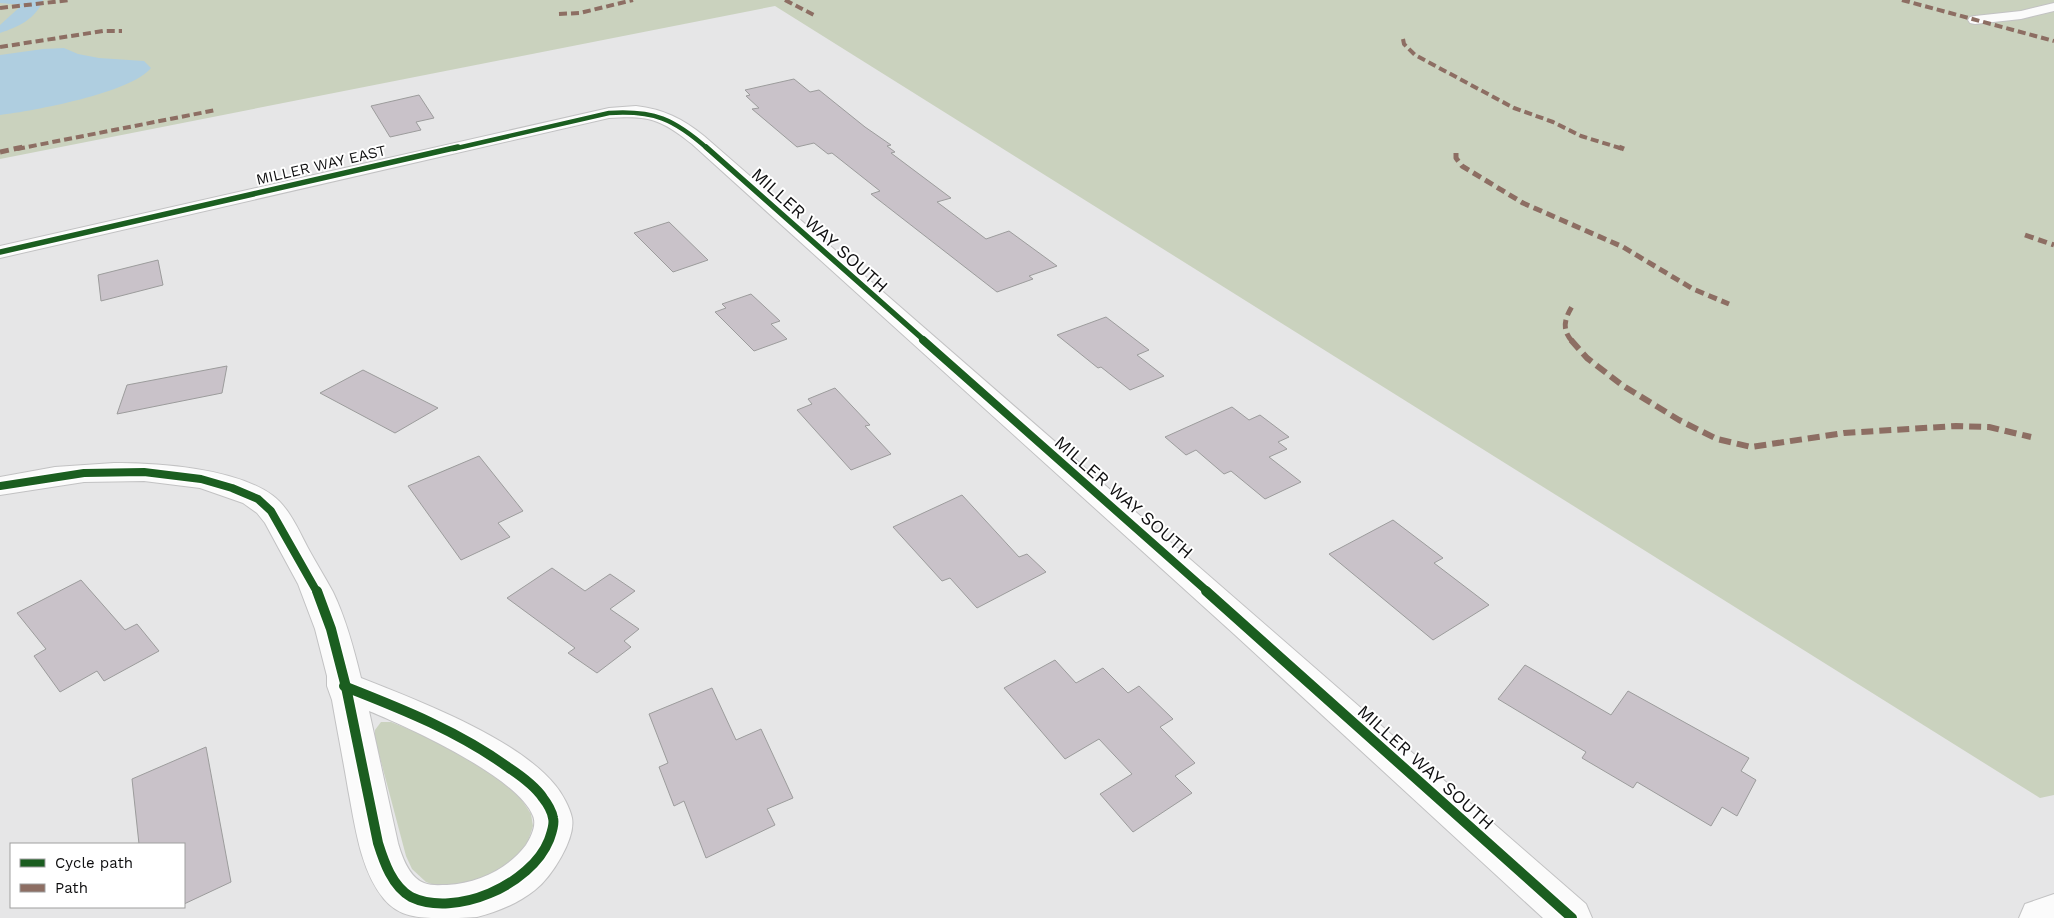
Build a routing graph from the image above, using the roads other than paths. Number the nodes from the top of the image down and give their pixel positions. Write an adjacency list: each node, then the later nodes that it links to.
1 (2054, 7): 2 (street)
2 (1975, 20)
3 (655, 109): 4 (street, MILLER WAY EAST); 8 (street, MILLER WAY SOUTH)
4 (0, 252)
5 (0, 486): 6 (street)
6 (344, 686): 6 (street)
7 (2054, 913): 9 (street)
8 (1572, 918)
9 (2039, 918)

